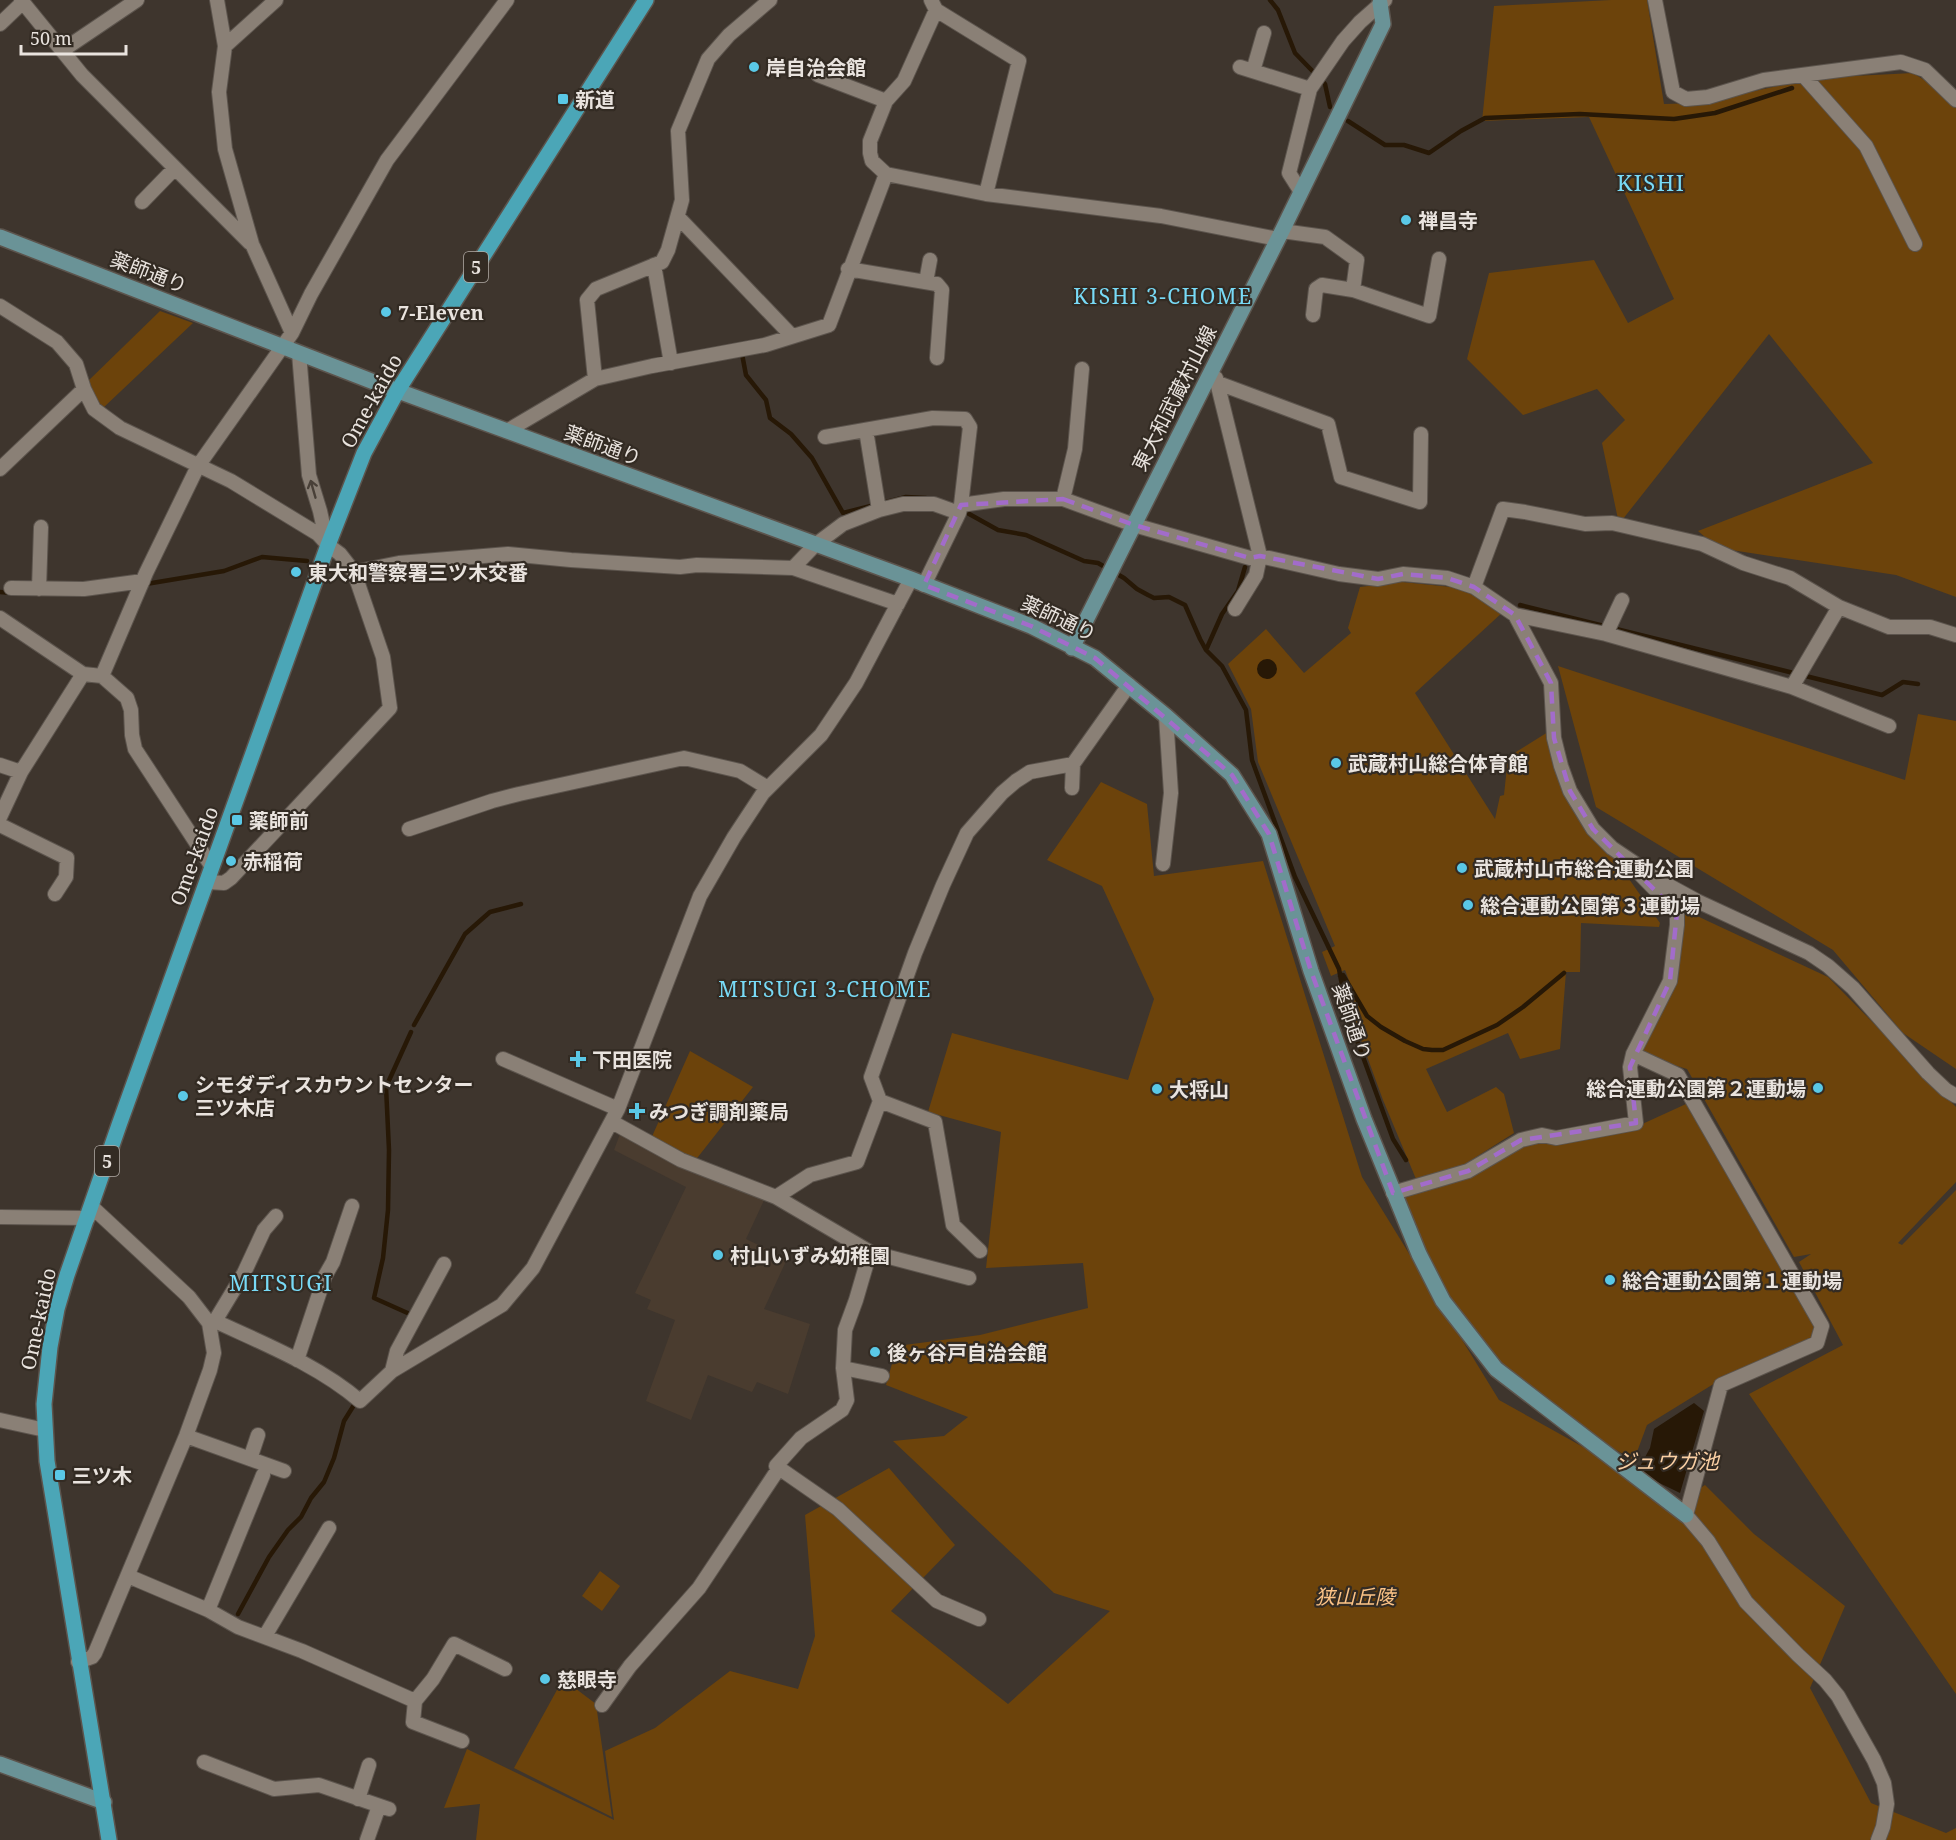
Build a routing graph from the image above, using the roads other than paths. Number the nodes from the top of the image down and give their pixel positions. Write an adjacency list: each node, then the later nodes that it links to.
1 (137, 0): 11 (street)
2 (217, 0): 14 (street)
3 (276, 0): 14 (street)
4 (507, 0): 39 (street)
5 (646, 0): 50 (main road, Ome-kaido / 5)
6 (770, 0): 26 (street)
7 (1655, 0): 17 (street)
8 (22, 1): 12 (street); 15 (street)
9 (1381, 1): 18 (street); 23 (street, 東大和武蔵村山線)
10 (933, 5): 20 (street); 24 (street)
11 (117, 6): 15 (street)
12 (0, 24)
13 (1264, 33): 18 (street)
14 (225, 46): 29 (street)
15 (63, 50): 21 (street)
16 (818, 75): 20 (street)
17 (1803, 75): 19 (street); 30 (street)
18 (1316, 81): 23 (street)
19 (1956, 100)
20 (886, 101): 22 (street)
21 (175, 168): 25 (street); 29 (street)
22 (886, 174): 24 (street); 34 (street)
23 (1302, 192): 27 (street, 東大和武蔵村山線)
24 (986, 194): 27 (street)
25 (142, 202)
26 (678, 217): 33 (street); 40 (street)
27 (1280, 235): 36 (street); 45 (street, 東大和武蔵村山線)
28 (0, 237): 41 (street, 薬師通り)
29 (252, 244): 39 (street)
30 (1915, 244)
31 (1439, 259): 36 (street)
32 (930, 260): 35 (street)
33 (654, 265): 44 (street); 47 (street)
34 (848, 270): 35 (street); 40 (street)
35 (926, 282): 43 (street)
36 (1353, 290): 38 (street)
37 (0, 306): 49 (street)
38 (1313, 315)
39 (292, 333): 41 (street)
40 (792, 336): 44 (street)
41 (283, 346): 42 (street, 薬師通り); 55 (street)
42 (299, 353): 50 (street, 薬師通り); 62 (street, one-way to 42)
43 (937, 358)
44 (671, 363): 47 (street)
45 (1213, 367): 48 (street); 60 (street, 東大和武蔵村山線)
46 (1082, 369): 57 (street)
47 (595, 379): 52 (street)
48 (1218, 383): 53 (street); 64 (street)
49 (84, 389): 55 (street); 56 (street)
50 (398, 390): 52 (street, 薬師通り); 62 (main road, Ome-kaido / 5)
51 (866, 430): 54 (street); 58 (street); 59 (street)
52 (507, 431): 63 (street, 薬師通り)
53 (1421, 434)
54 (825, 437)
55 (198, 466): 62 (street); 68 (street)
56 (0, 469)
57 (1063, 499): 59 (street); 60 (street)
58 (878, 503): 59 (street); 63 (street)
59 (960, 509): 67 (street)
60 (1134, 525): 64 (street); 80 (street, 東大和武蔵村山線)
61 (40, 526): 71 (street)
62 (328, 545): 66 (street); 97 (main road, Ome-kaido / 5)
63 (814, 545): 65 (street); 67 (street, 薬師通り)
64 (1260, 556): 69 (street); 75 (street)
65 (793, 568): 66 (street); 73 (street)
66 (354, 572): 97 (street)
67 (917, 582): 73 (street); 80 (street, 薬師通り)
68 (142, 585): 71 (street); 82 (street)
69 (1474, 587): 74 (street); 76 (street)
70 (11, 588): 71 (street)
71 (39, 590)
72 (1622, 600): 78 (street)
73 (898, 604): 90 (street)
74 (1839, 607): 79 (street); 84 (street)
75 (1235, 609)
76 (1515, 615): 78 (street); 95 (street)
77 (0, 618): 81 (street)
78 (1609, 629): 84 (street)
79 (1956, 635)
80 (1072, 648): 83 (street, 薬師通り)
81 (83, 674): 82 (street); 89 (street)
82 (102, 675): 97 (street)
83 (1129, 685): 85 (street, 薬師通り); 88 (street)
84 (1792, 687): 86 (street)
85 (1166, 716): 96 (street); 105 (street, 薬師通り)
86 (1889, 726)
87 (0, 765): 89 (street)
88 (1073, 765): 91 (street); 102 (street)
89 (21, 772): 92 (street)
90 (768, 788): 94 (street); 103 (street)
91 (1072, 788)
92 (0, 817)
93 (0, 825): 98 (street)
94 (409, 829)
95 (1621, 854): 99 (street); 101 (street)
96 (1163, 864)
97 (210, 874): 108 (main road, Ome-kaido / 5)
98 (55, 894)
99 (1633, 1054): 105 (street); 128 (street)
100 (502, 1059): 103 (street)
101 (1956, 1096)
102 (880, 1101): 106 (street); 111 (street)
103 (618, 1109): 104 (street)
104 (612, 1122): 106 (street); 118 (street)
105 (1393, 1193): 128 (street, 薬師通り)
106 (776, 1197): 112 (street)
107 (352, 1206): 116 (street)
108 (89, 1212): 110 (street); 115 (street); 121 (main road, Ome-kaido / 5)
109 (276, 1216): 115 (street)
110 (0, 1218)
111 (980, 1251)
112 (870, 1252): 114 (street); 117 (street)
113 (444, 1264): 118 (street)
114 (969, 1278)
115 (212, 1322): 116 (street); 123 (street)
116 (297, 1360): 118 (street)
117 (843, 1368): 119 (street); 125 (street)
118 (392, 1371)
119 (882, 1376)
120 (0, 1420): 121 (street)
121 (45, 1430): 134 (main road, Ome-kaido / 5)
122 (258, 1434): 124 (street)
123 (186, 1436): 124 (street); 130 (street)
124 (250, 1459): 126 (street)
125 (779, 1468): 132 (street); 137 (street)
126 (284, 1471)
127 (263, 1475): 131 (street)
128 (1686, 1515): 146 (street)
129 (329, 1528): 133 (street)
130 (128, 1576): 131 (street); 134 (street)
131 (208, 1610): 133 (street)
132 (979, 1619)
133 (265, 1636): 136 (street)
134 (78, 1662): 143 (main road, Ome-kaido / 5)
135 (505, 1669): 136 (street)
136 (415, 1701): 138 (street)
137 (602, 1705)
138 (462, 1741)
139 (204, 1761): 142 (street)
140 (0, 1764): 143 (street)
141 (369, 1765): 142 (street)
142 (358, 1798): 145 (street)
143 (104, 1802): 144 (main road, 5)
144 (109, 1840)
145 (367, 1840)
146 (1878, 1840)

